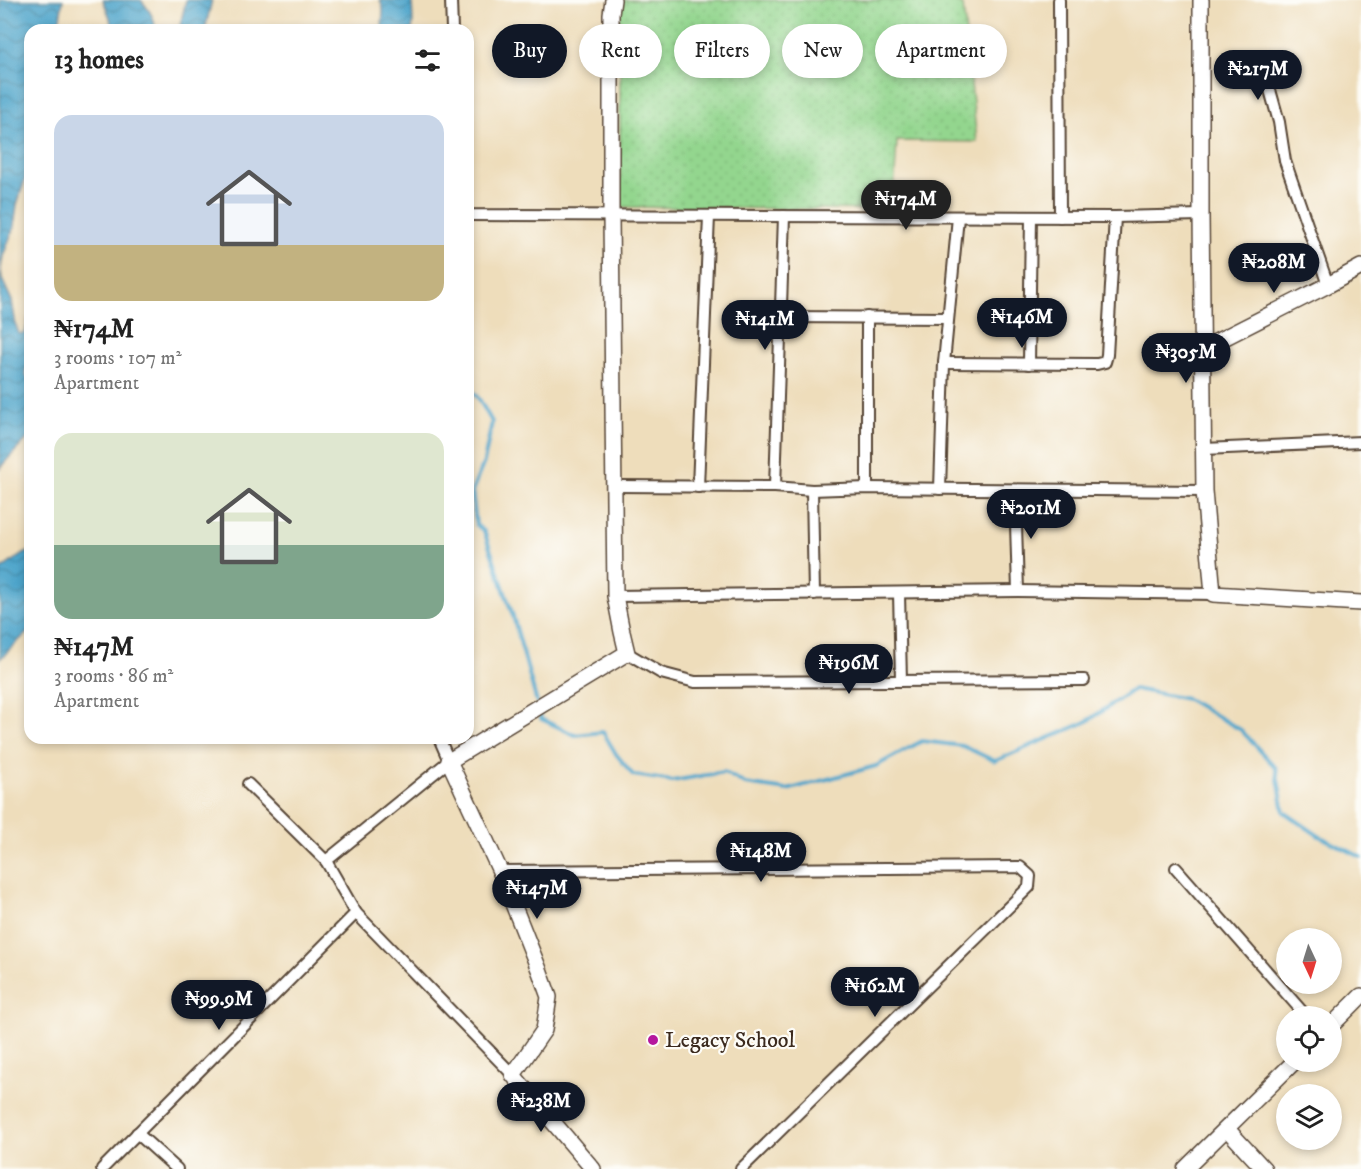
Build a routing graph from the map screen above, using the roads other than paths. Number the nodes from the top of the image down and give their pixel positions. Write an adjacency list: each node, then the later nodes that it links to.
1 (451, 0): 5 (street)
2 (613, 0): 9 (street)
3 (1059, 0): 14 (street)
4 (1200, 0): 8 (street)
5 (452, 24)
6 (1265, 72): 17 (street)
7 (474, 214): 9 (street)
8 (1201, 215): 15 (street); 21 (street)
9 (611, 216): 10 (street); 26 (street)
10 (709, 216): 11 (street); 27 (street)
11 (784, 216): 12 (street); 18 (street)
12 (958, 216): 13 (street); 20 (street)
13 (1031, 217): 14 (street); 23 (street)
14 (1060, 217): 15 (street)
15 (1115, 217): 23 (street)
16 (1361, 267): 17 (street)
17 (1328, 285): 21 (street)
18 (781, 317): 19 (street); 28 (street)
19 (867, 317): 20 (street); 29 (street)
20 (948, 318): 22 (street)
21 (1202, 349): 25 (street)
22 (944, 363): 23 (street); 30 (street)
23 (1029, 364)
24 (1361, 442): 25 (street)
25 (1204, 450): 33 (street)
26 (614, 486): 27 (street); 38 (street)
27 (698, 487): 28 (street)
28 (775, 487): 31 (street)
29 (867, 488): 30 (street); 31 (street)
30 (940, 489): 32 (street)
31 (812, 490): 36 (street)
32 (1015, 490): 33 (street); 34 (street)
33 (1204, 491): 37 (street)
34 (1018, 591): 35 (street); 37 (street)
35 (899, 593): 36 (street); 42 (street)
36 (814, 594): 38 (street)
37 (1213, 594): 39 (street)
38 (615, 596): 40 (street)
39 (1361, 603)
40 (627, 654): 42 (street); 44 (street)
41 (1084, 680): 42 (street)
42 (901, 681)
43 (442, 744): 44 (street)
44 (450, 761): 46 (street); 48 (street)
45 (248, 784): 46 (street)
46 (326, 861): 49 (street)
47 (1176, 868): 51 (street)
48 (500, 871): 54 (street); 60 (street)
49 (356, 913): 54 (street); 56 (street)
50 (1361, 996): 52 (street)
51 (1297, 1006)
52 (1342, 1014)
53 (1284, 1072): 55 (street)
54 (513, 1075): 59 (street)
55 (1227, 1129): 61 (street); 62 (street)
56 (137, 1133): 57 (street); 58 (street)
57 (102, 1169)
58 (177, 1169)
59 (593, 1169)
60 (741, 1169)
61 (1185, 1169)
62 (1264, 1169)

